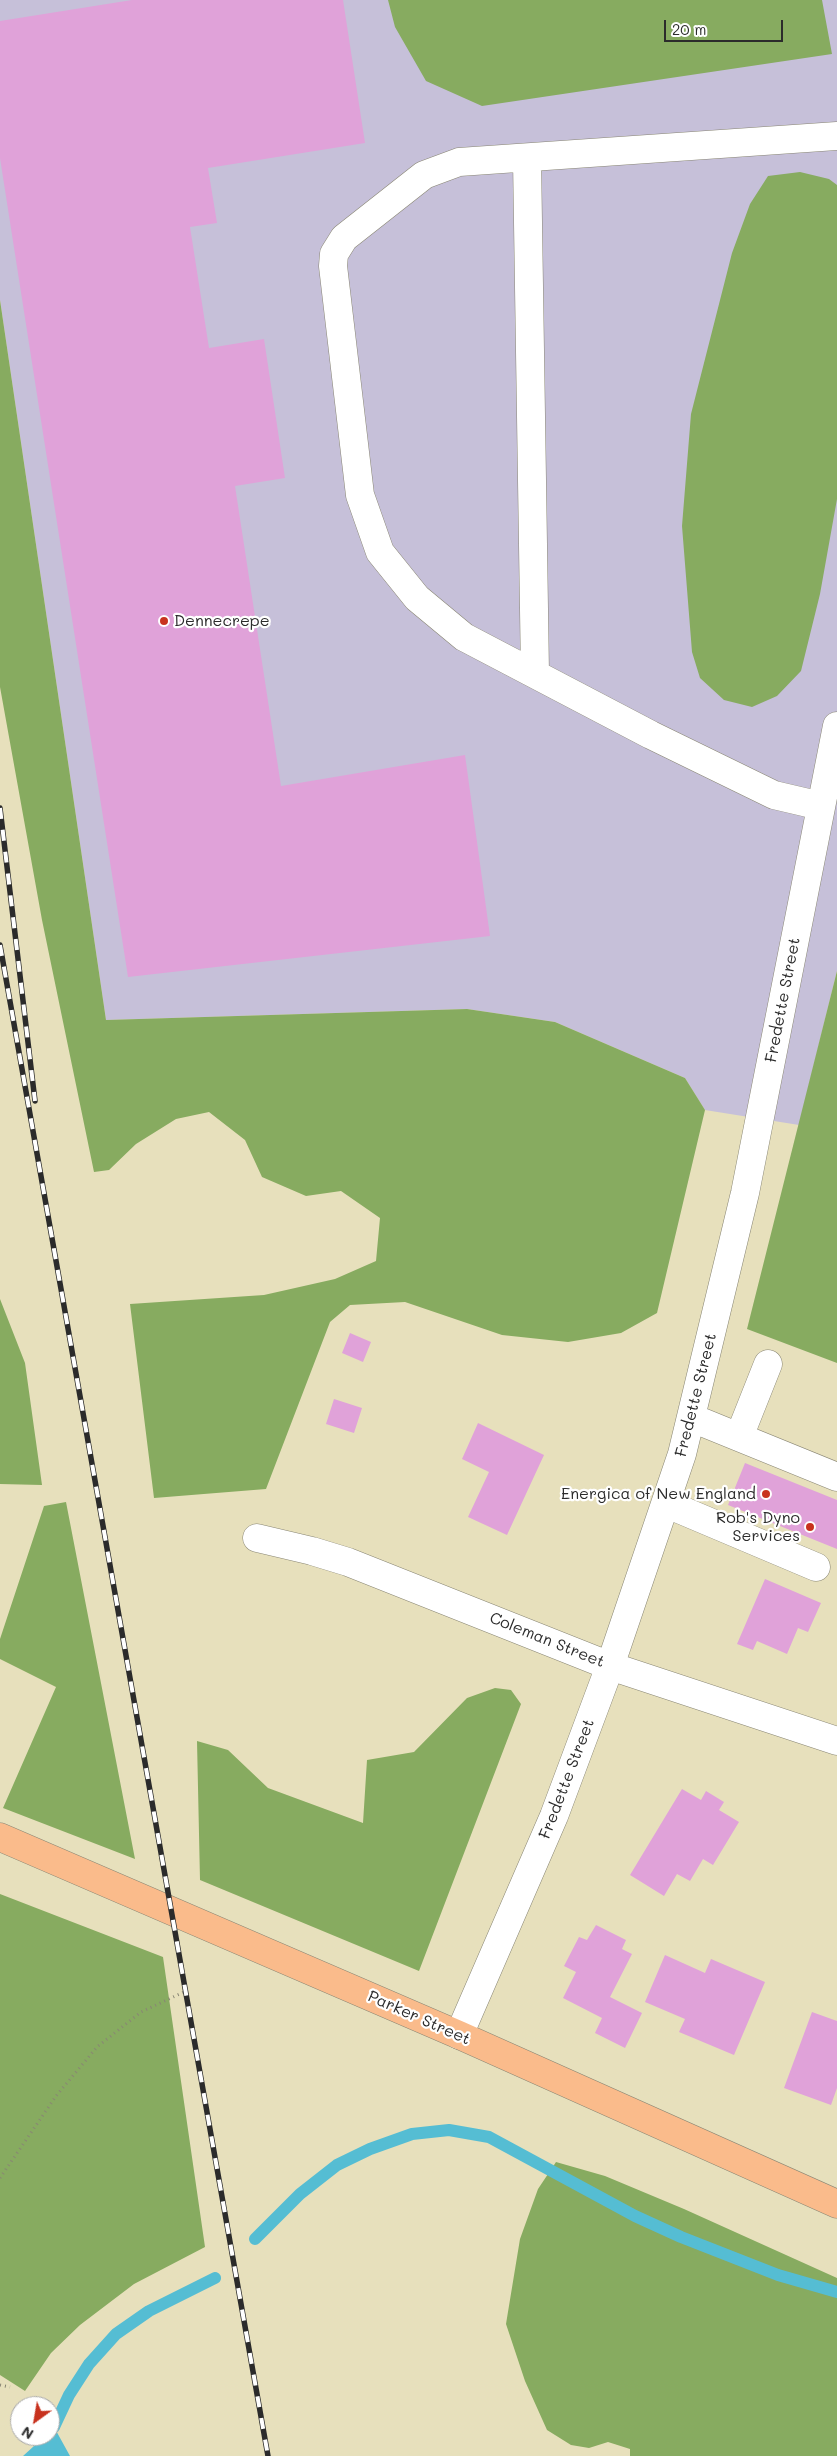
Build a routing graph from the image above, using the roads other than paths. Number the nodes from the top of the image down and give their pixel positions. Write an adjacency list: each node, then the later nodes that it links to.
1 (837, 136): 2 (street)
2 (527, 158): 3 (street); 3 (street)
3 (534, 674): 5 (street)
4 (837, 726): 5 (street, Fredette Street)
5 (821, 806): 7 (street, Fredette Street)
6 (768, 1364): 8 (street)
7 (692, 1418): 8 (street); 10 (street, Fredette Street)
8 (739, 1437): 9 (street)
9 (837, 1477)
10 (667, 1504): 12 (street); 13 (street, Fredette Street)
11 (257, 1538): 13 (street, Coleman Street)
12 (816, 1567)
13 (610, 1666): 14 (street, Coleman Street); 16 (street, Fredette Street)
14 (837, 1741)
15 (0, 1837): 16 (main road, Parker Street)
16 (459, 2035): 17 (main road, Parker Street)
17 (837, 2204)

